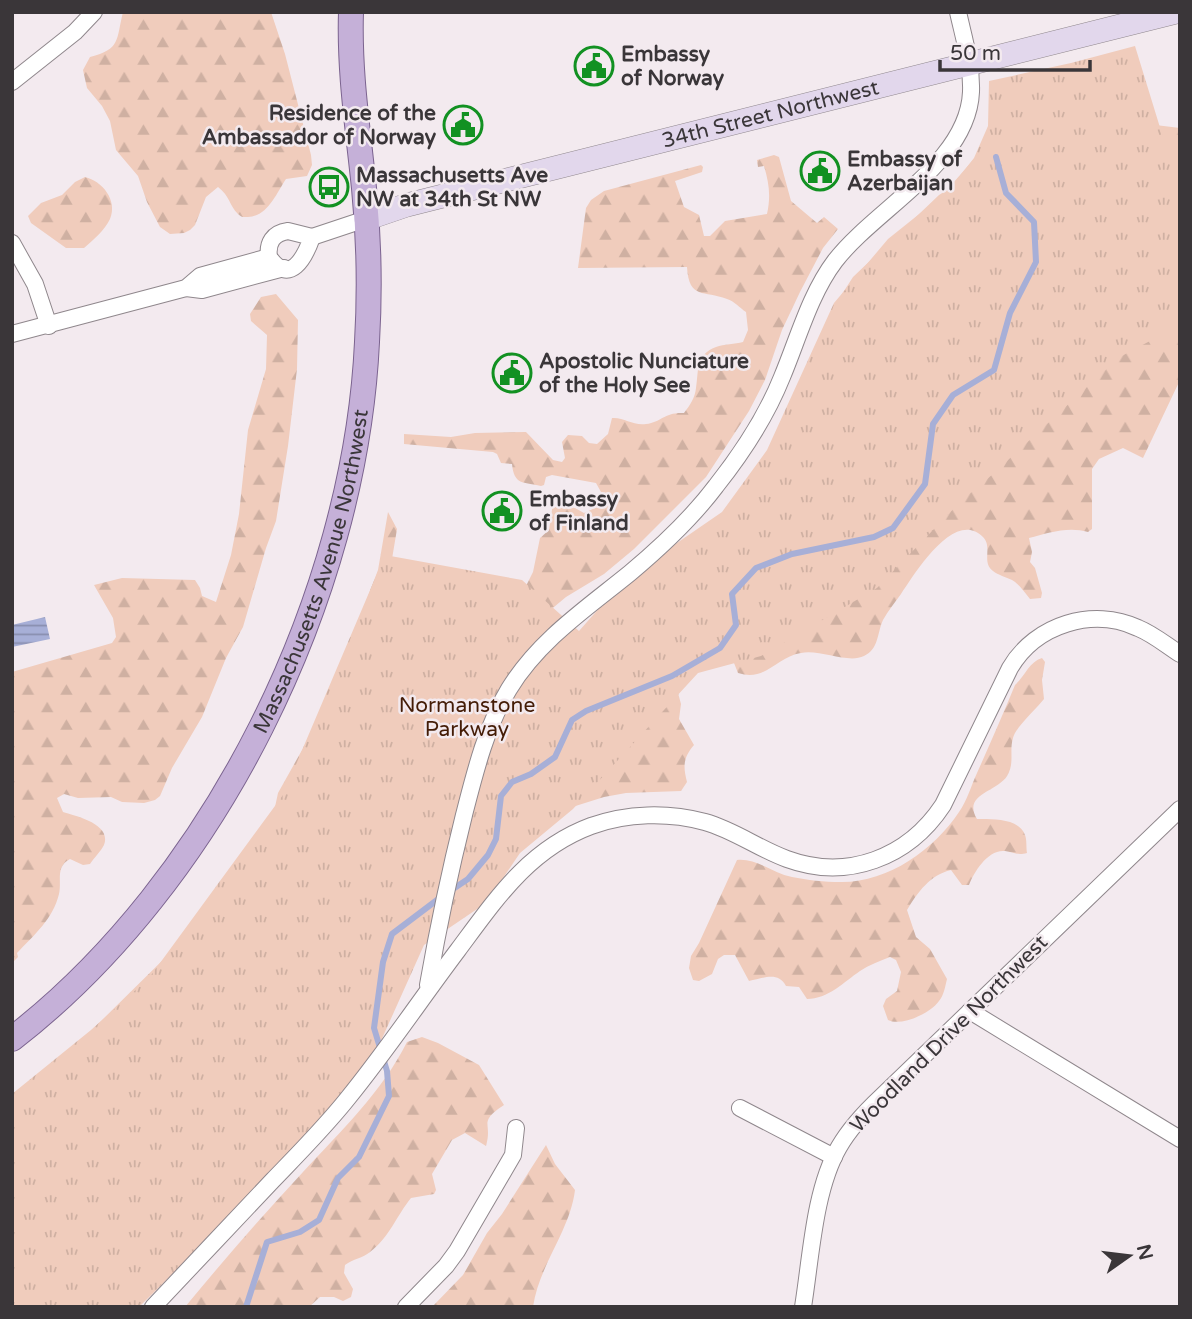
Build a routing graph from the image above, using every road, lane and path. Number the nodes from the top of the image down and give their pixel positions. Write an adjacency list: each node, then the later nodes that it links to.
1 (94, 12): 6 (street)
2 (351, 12): 7 (main road, Massachusetts Avenue Northwest)
3 (958, 12): 5 (street)
4 (1176, 12): 5 (main road, 34th Street Northwest)
5 (971, 64): 7 (main road, 34th Street Northwest); 17 (street)
6 (12, 82)
7 (366, 219): 8 (street); 19 (main road, Massachusetts Avenue Northwest)
8 (312, 237): 10 (street); 11 (street)
9 (12, 243): 13 (street)
10 (269, 257): 11 (street); 12 (street)
11 (284, 268): 12 (street)
12 (186, 288): 13 (street)
13 (49, 326): 14 (street)
14 (12, 334)
15 (1180, 654): 17 (street)
16 (1180, 809): 18 (street, Woodland Drive Northwest)
17 (427, 991): 24 (street)
18 (970, 1012): 22 (street); 23 (street, Woodland Drive Northwest)
19 (12, 1039)
20 (740, 1108): 23 (street)
21 (516, 1128): 25 (street)
22 (1180, 1139)
23 (834, 1157): 26 (street, Woodland Drive Northwest)
24 (153, 1307)
25 (405, 1307)
26 (803, 1307)

